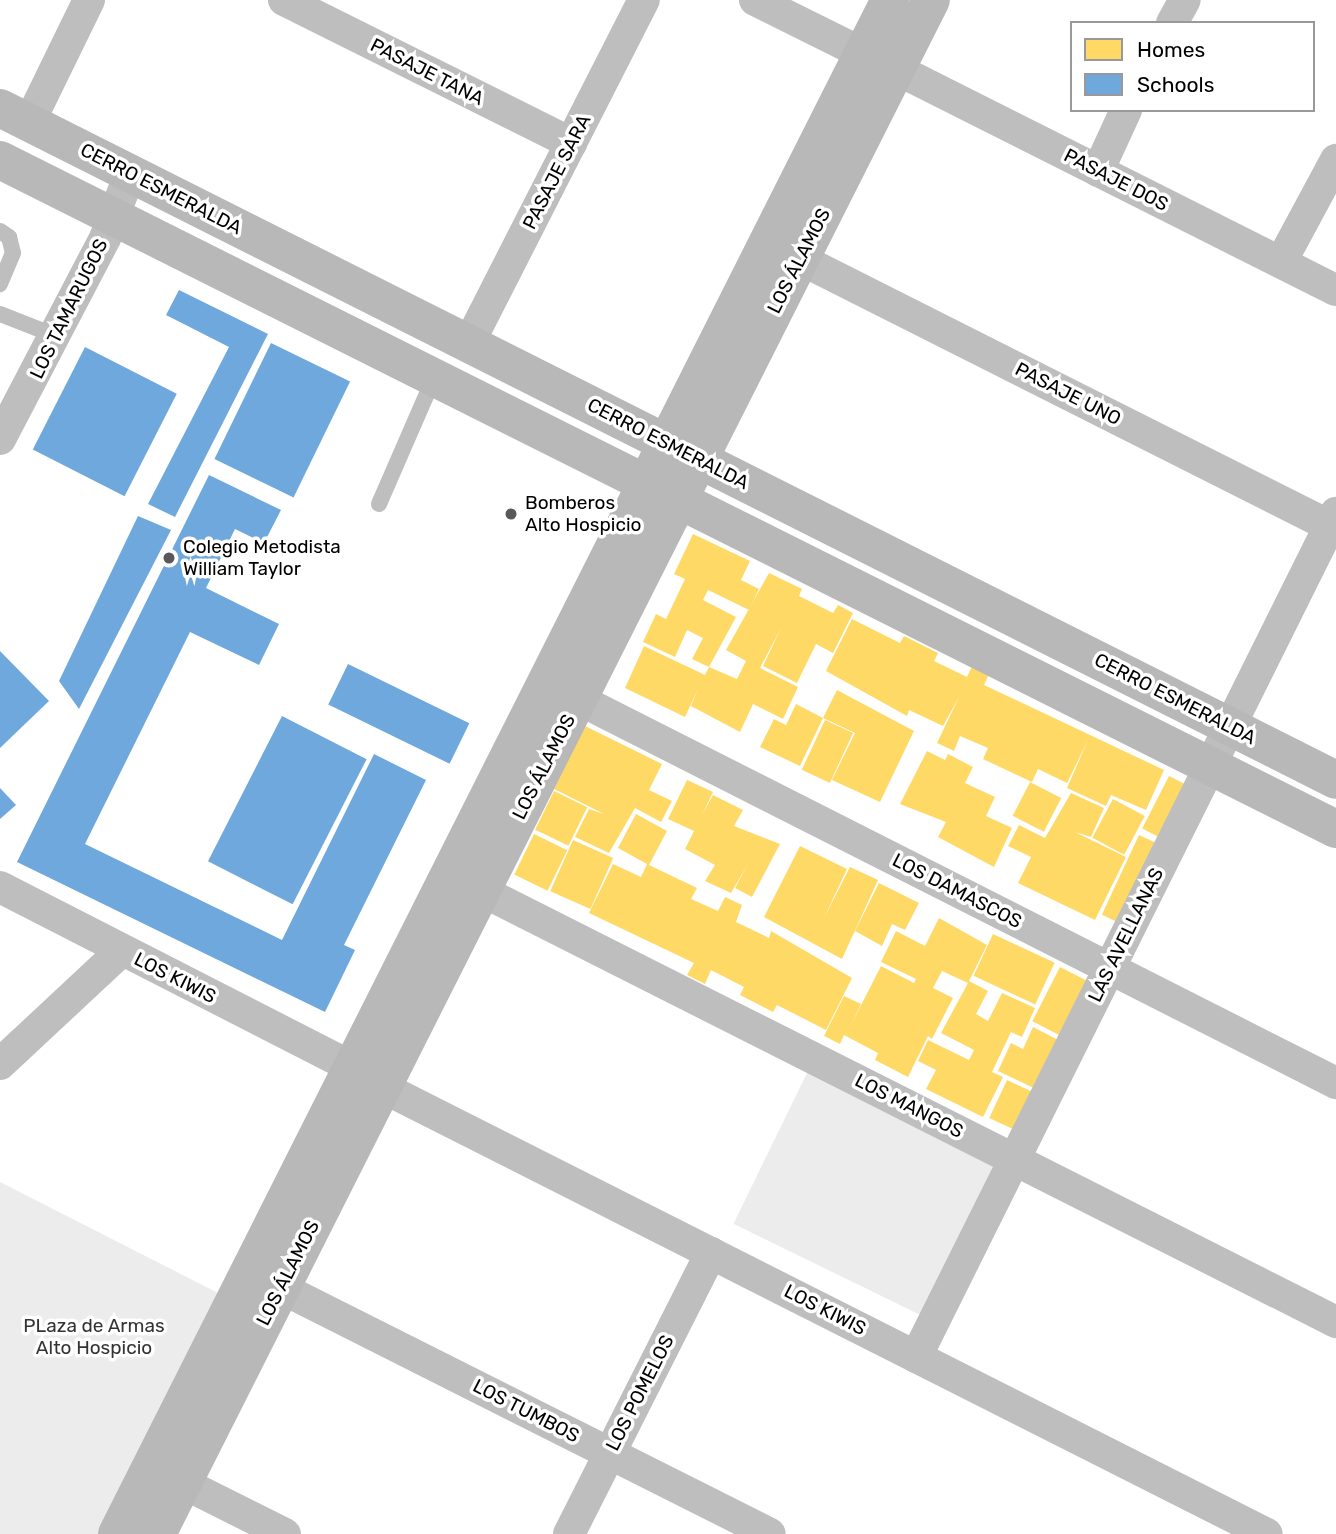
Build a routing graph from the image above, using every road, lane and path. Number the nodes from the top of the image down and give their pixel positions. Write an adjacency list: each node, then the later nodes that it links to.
1 (89, 0): 13 (street)
2 (284, 0): 8 (street, PASAJE TANA)
3 (644, 0): 14 (street, PASAJE SARA)
4 (755, 0): 10 (street)
5 (890, 0): 10 (street, LOS ÁLAMOS)
6 (931, 0): 11 (street, LOS ÁLAMOS)
7 (1185, 0): 9 (street)
8 (331, 10): 14 (street, PASAJE TANA)
9 (1173, 21)
10 (862, 53): 34 (street, LOS ÁLAMOS)
11 (896, 69): 17 (street, PASAJE DOS); 21 (street, LOS ÁLAMOS)
12 (1125, 112): 17 (street)
13 (10, 121): 18 (street, CERRO ESMERALDA)
14 (571, 143): 27 (street, PASAJE SARA)
15 (0, 160): 19 (street)
16 (1336, 160): 22 (street)
17 (1098, 171): 22 (street, PASAJE DOS)
18 (130, 174): 19 (street, LOS TAMARUGOS); 27 (street, CERRO ESMERALDA)
19 (113, 215): 26 (street, LOS TAMARUGOS); 29 (street)
20 (0, 231): 23 (lane)
21 (800, 259): 35 (street, LOS ÁLAMOS); 38 (street, PASAJE UNO)
22 (1281, 262): 24 (street, PASAJE DOS)
23 (0, 284)
24 (1336, 290)
25 (0, 314): 26 (lane)
26 (56, 336): 33 (street, LOS TAMARUGOS)
27 (469, 344): 28 (street, CERRO ESMERALDA)
28 (508, 363): 30 (street, CERRO ESMERALDA); 31 (street)
29 (433, 380): 31 (street); 37 (lane)
30 (558, 388): 32 (street); 34 (street, CERRO ESMERALDA)
31 (486, 407): 32 (street)
32 (540, 433): 36 (street)
33 (0, 439)
34 (664, 442): 35 (street, CERRO ESMERALDA); 36 (street, LOS ÁLAMOS)
35 (699, 459): 36 (street, LOS ÁLAMOS); 40 (street, CERRO ESMERALDA)
36 (662, 491): 39 (street, LOS ÁLAMOS); 41 (street); 49 (street, LOS ÁLAMOS)
37 (379, 504)
38 (1334, 523): 40 (street, LAS AVELLANAS)
39 (578, 699): 45 (street, LOS ÁLAMOS); 47 (street, LOS DAMASCOS)
40 (1230, 726): 41 (street, LAS AVELLANAS); 42 (street, CERRO ESMERALDA)
41 (1210, 765): 43 (street); 47 (street, LAS AVELLANAS)
42 (1336, 780)
43 (1336, 829)
44 (0, 887): 46 (street, LOS KIWIS)
45 (481, 891): 51 (street, LOS ÁLAMOS); 52 (street, LOS MANGOS)
46 (121, 951): 48 (street); 49 (street, LOS KIWIS)
47 (1109, 969): 50 (street, LOS DAMASCOS); 52 (street, LAS AVELLANAS)
48 (0, 1064)
49 (351, 1067): 59 (street, LOS ÁLAMOS)
50 (1336, 1083)
51 (382, 1087): 53 (street, LOS KIWIS); 54 (street, LOS ÁLAMOS)
52 (1014, 1159): 55 (street, LOS MANGOS); 56 (street, LAS AVELLANAS)
53 (710, 1253): 56 (street, LOS KIWIS); 57 (street, LOS POMELOS)
54 (281, 1288): 57 (street, LOS TUMBOS); 58 (street, LOS ÁLAMOS)
55 (1336, 1322)
56 (916, 1356): 64 (street, LOS KIWIS)
57 (610, 1453): 62 (street, LOS POMELOS); 63 (street, LOS TUMBOS)
58 (183, 1483): 60 (street, LOS ÁLAMOS); 61 (street)
59 (117, 1534)
60 (157, 1534)
61 (285, 1534)
62 (569, 1534)
63 (770, 1534)
64 (1267, 1534)

